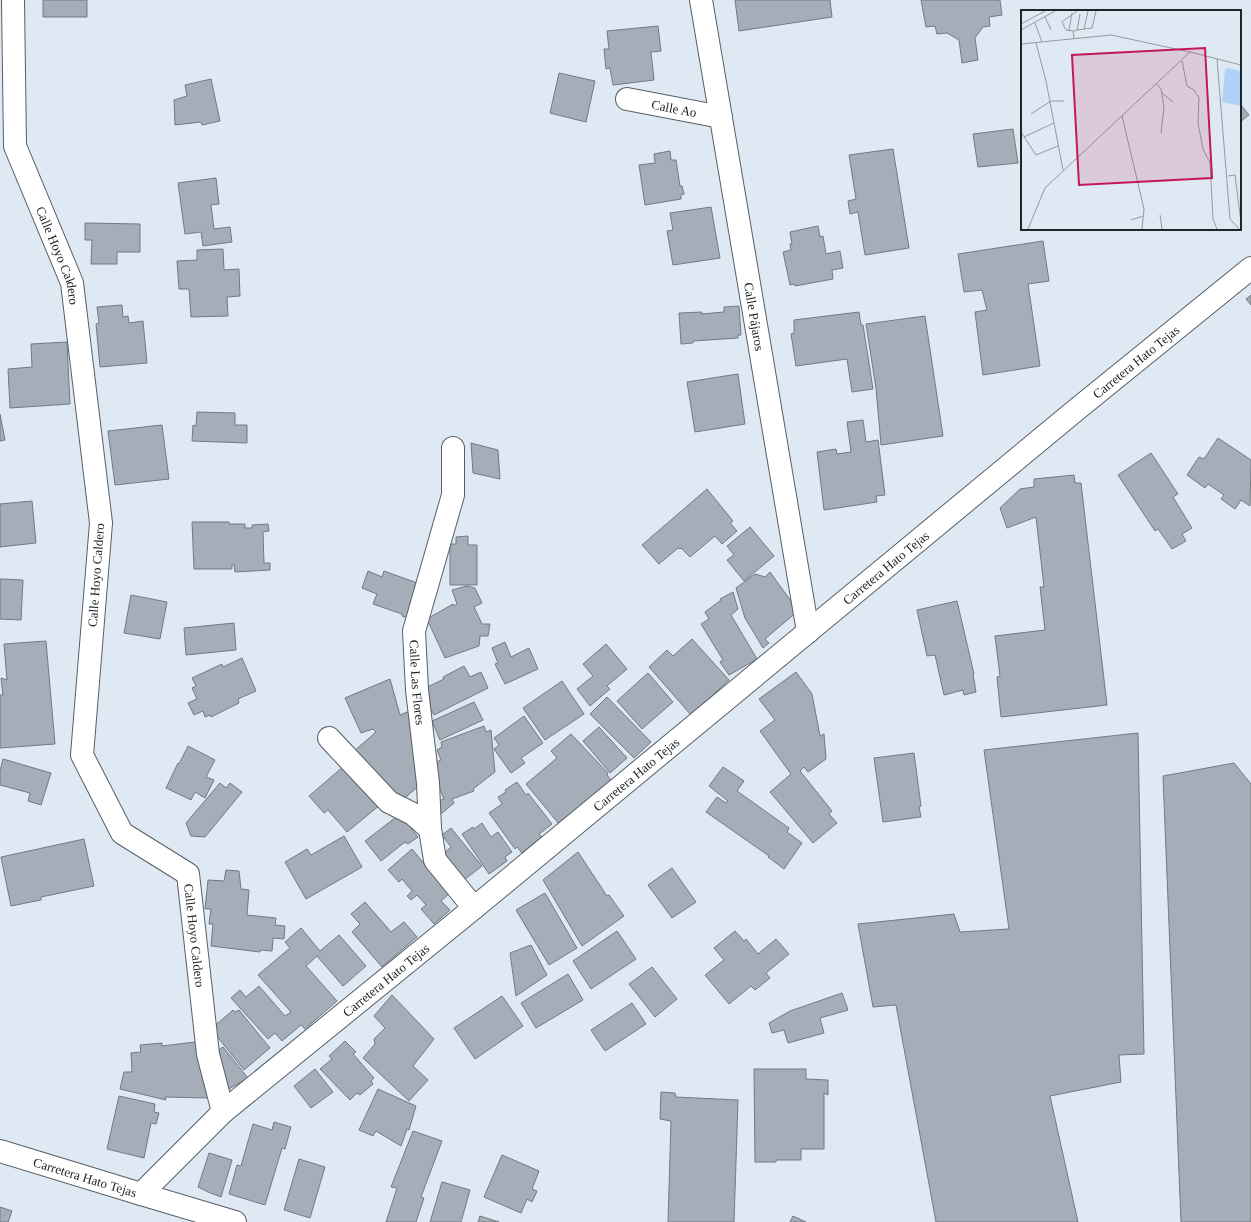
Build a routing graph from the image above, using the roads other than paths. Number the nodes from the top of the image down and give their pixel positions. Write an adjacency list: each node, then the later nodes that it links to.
1 (13, 0): 11 (street, Calle Hoyo Caldero)
2 (701, 0): 4 (street, Calle Pájaros)
3 (627, 99): 4 (street, Calle Ao)
4 (721, 117): 7 (street, Calle Pájaros)
5 (1251, 268): 7 (street, Carretera Hato Tejas)
6 (453, 448): 9 (street, Calle Las Flores)
7 (808, 632): 10 (street, Carretera Hato Tejas)
8 (329, 738): 9 (street)
9 (430, 829): 10 (street, Calle Las Flores)
10 (474, 908): 11 (street, Carretera Hato Tejas)
11 (223, 1112): 13 (street, Carretera Hato Tejas)
12 (0, 1151): 13 (street, Carretera Hato Tejas)
13 (141, 1194): 14 (street)
14 (235, 1222)

